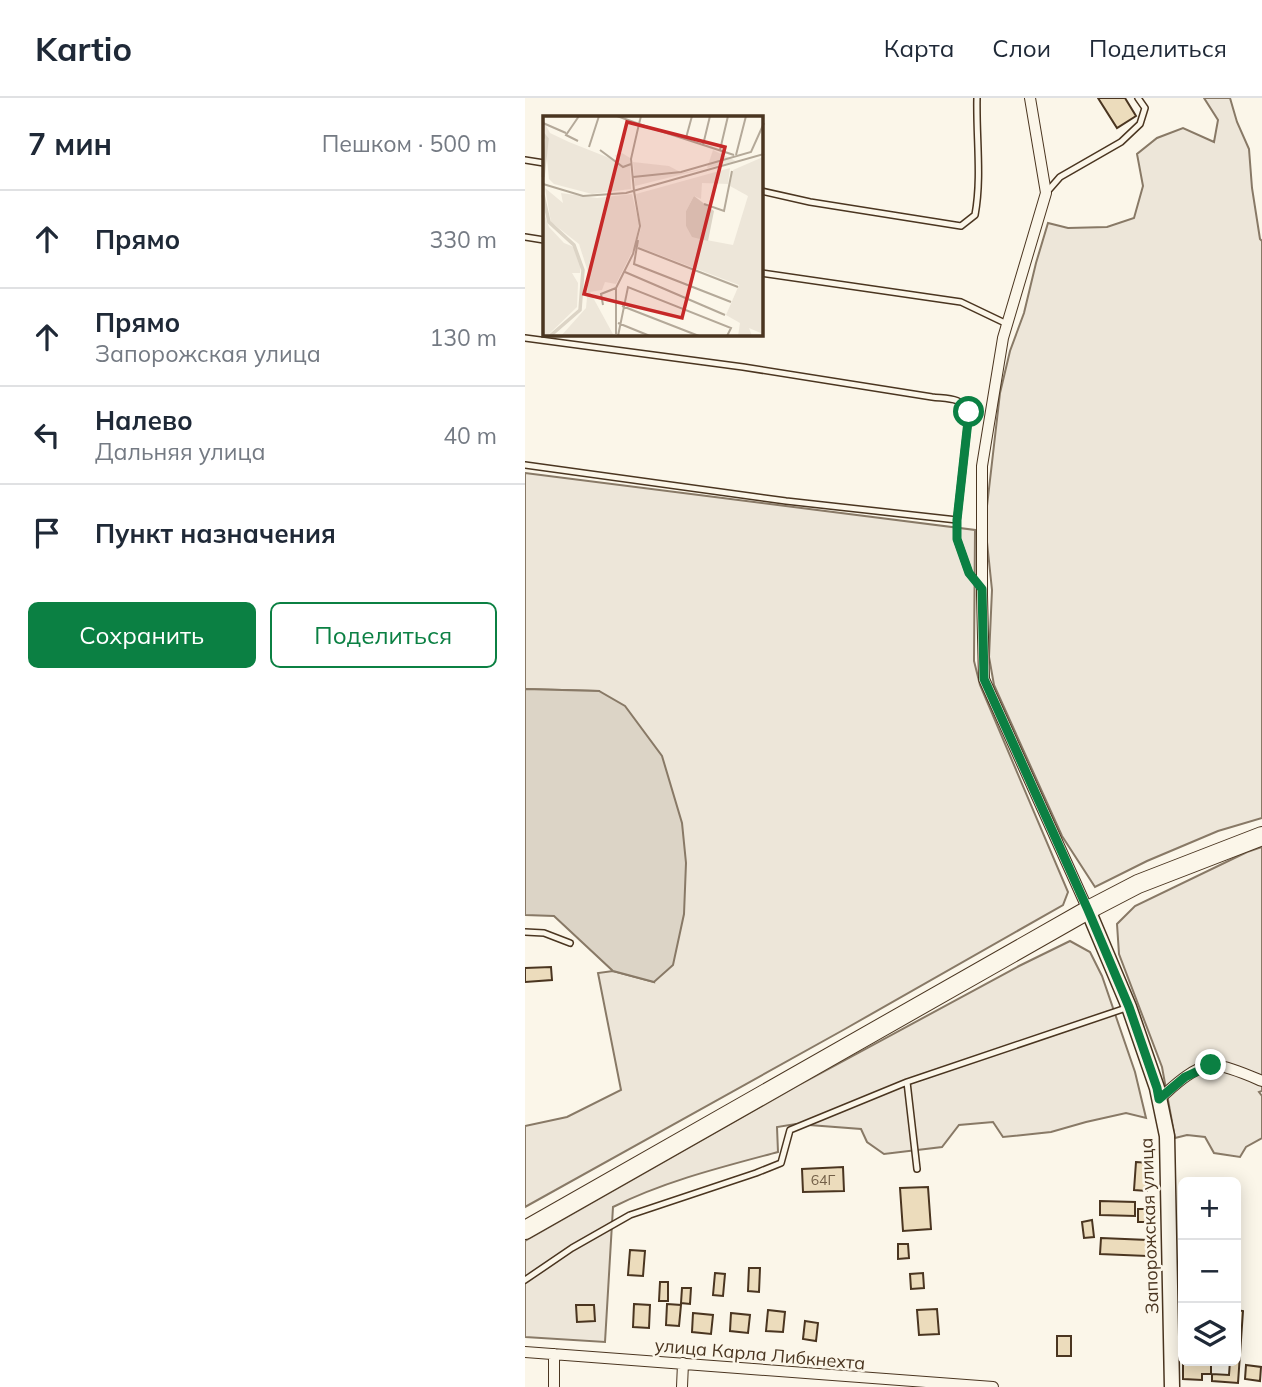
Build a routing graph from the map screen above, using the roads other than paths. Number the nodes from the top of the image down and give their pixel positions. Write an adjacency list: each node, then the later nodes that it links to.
1 (977, 98): 6 (lane)
2 (1030, 98): 7 (street)
3 (1138, 98): 7 (lane)
4 (525, 160): 5 (lane)
5 (543, 163)
6 (763, 191)
7 (1046, 193): 11 (street)
8 (525, 237): 9 (lane)
9 (543, 240)
10 (763, 273): 11 (lane)
11 (1007, 324): 15 (street)
12 (525, 338): 14 (lane)
13 (525, 465): 14 (lane)
14 (957, 520): 15 (lane)
15 (982, 589): 17 (street)
16 (1262, 836): 17 (highway)
17 (1088, 910): 20 (main road, Запорожская улица); 25 (highway)
18 (525, 932): 19 (lane)
19 (570, 943)
20 (1129, 1007): 22 (lane); 23 (main road, Запорожская улица)
21 (1262, 1081): 23 (street)
22 (907, 1082): 24 (lane); 26 (lane)
23 (1159, 1099): 36 (main road, Запорожская улица)
24 (917, 1169)
25 (525, 1230)
26 (525, 1280)
27 (525, 1352): 28 (street, улица Карла Либкнехта)
28 (554, 1354): 29 (street, улица Карла Либкнехта); 32 (street)
29 (683, 1363): 30 (street, улица Карла Либкнехта); 33 (street)
30 (812, 1374): 31 (street, улица Карла Либкнехта); 34 (street)
31 (954, 1386): 35 (street, улица Карла Либкнехта)
32 (554, 1387)
33 (682, 1387)
34 (812, 1387)
35 (993, 1387)
36 (1173, 1387)

